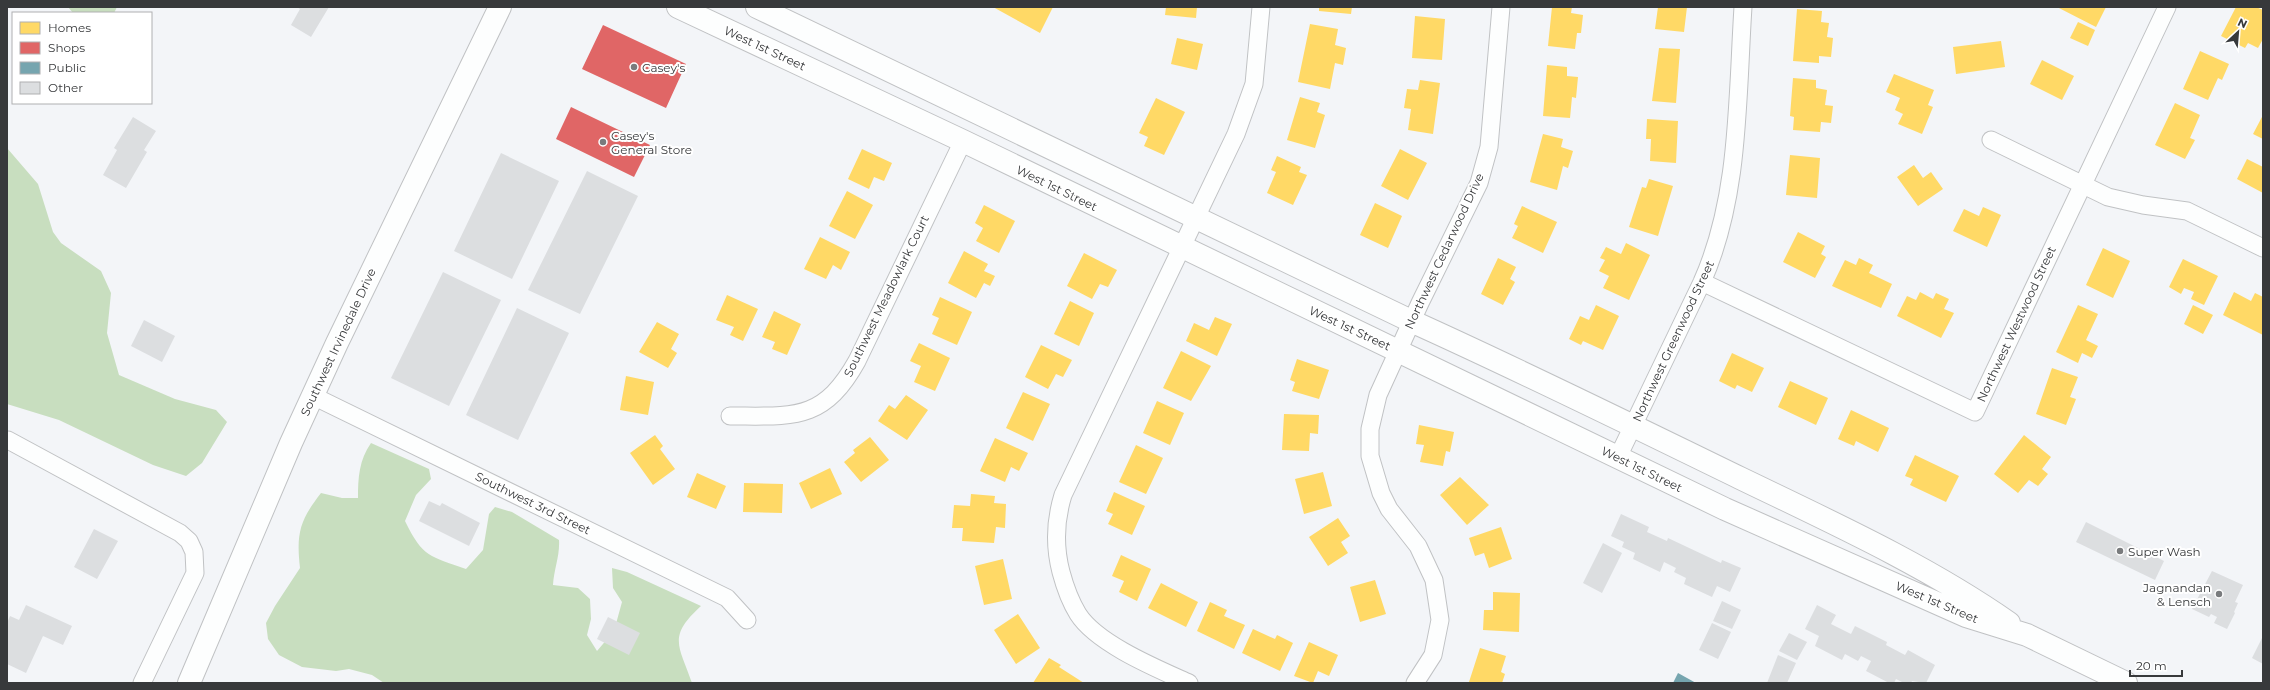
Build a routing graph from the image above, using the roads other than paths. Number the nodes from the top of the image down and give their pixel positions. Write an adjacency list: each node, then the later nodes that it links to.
1 (500, 7): 17 (main road, Southwest Irvinedale Drive)
2 (678, 7): 9 (main road, West 1st Street)
3 (757, 7): 11 (main road, West 1st Street)
4 (1260, 7): 11 (street)
5 (1501, 7): 15 (street, Northwest Cedarwood Drive)
6 (1743, 7): 14 (street, Northwest Greenwood Street)
7 (2167, 7): 10 (street, Northwest Westwood Street)
8 (1991, 140): 10 (street)
9 (963, 141): 12 (main road, West 1st Street); 18 (street, Southwest Meadowlark Court)
10 (2082, 185): 13 (street); 14 (street, Northwest Westwood Street)
11 (1196, 218): 12 (street); 15 (main road, West 1st Street)
12 (1181, 248): 16 (main road, West 1st Street); 26 (street)
13 (2263, 248)
14 (1702, 282): 19 (street, Northwest Greenwood Street)
15 (1411, 321): 16 (street, Northwest Cedarwood Drive); 19 (main road, West 1st Street)
16 (1398, 351): 21 (main road, West 1st Street); 27 (street, Northwest Cedarwood Drive)
17 (313, 396): 22 (street, Southwest 3rd Street); 25 (main road, Southwest Irvinedale Drive)
18 (730, 416)
19 (1633, 427): 21 (street, Northwest Greenwood Street); 23 (main road, West 1st Street)
20 (8, 440): 24 (street)
21 (1618, 457): 23 (main road, West 1st Street)
22 (747, 620)
23 (2027, 635): 28 (main road, West 1st Street)
24 (142, 683)
25 (189, 683)
26 (1189, 683)
27 (1415, 683)
28 (2126, 683)

